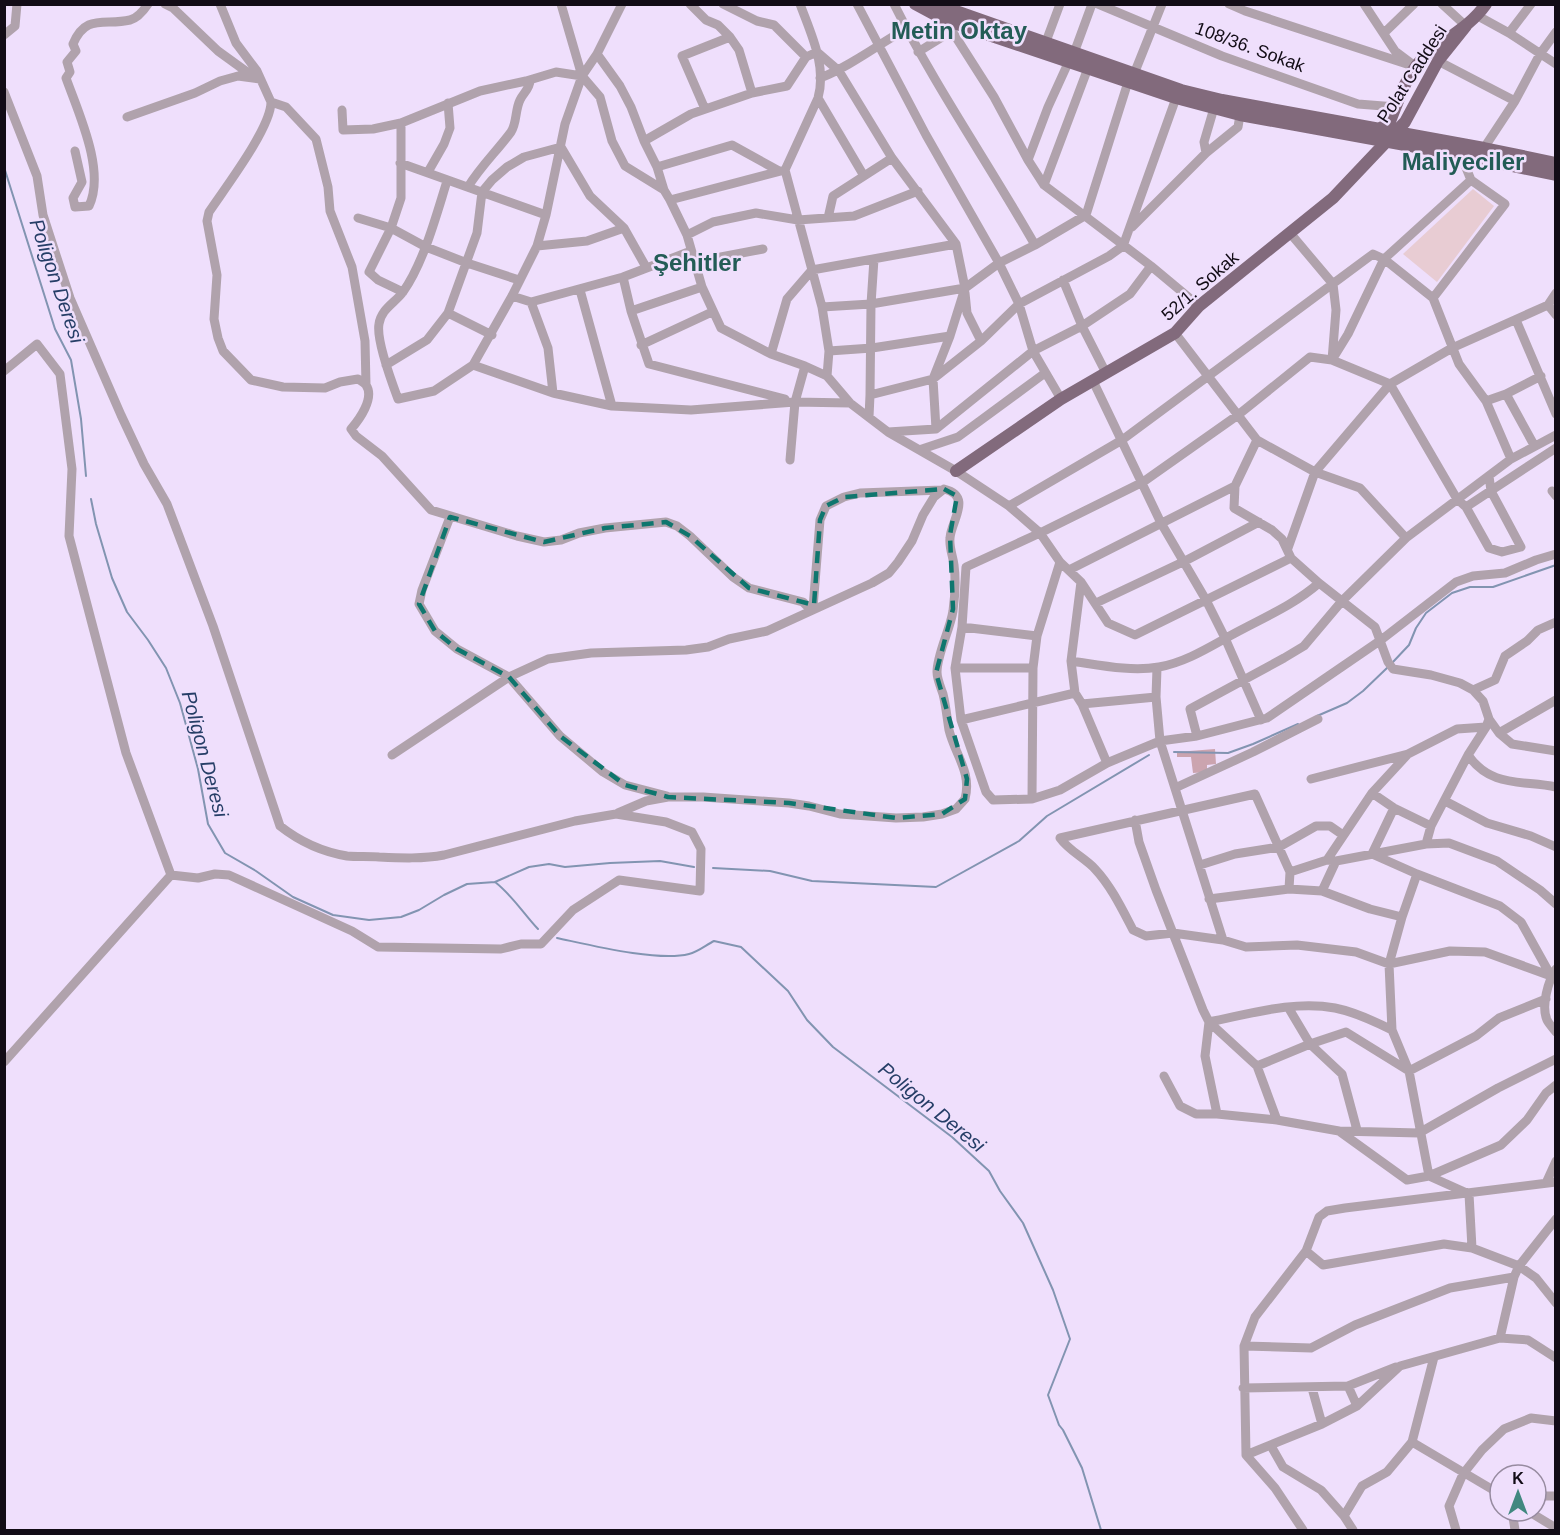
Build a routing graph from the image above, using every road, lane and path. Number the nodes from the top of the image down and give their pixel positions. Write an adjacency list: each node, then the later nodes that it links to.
1 (17, 4): 31 (street)
2 (148, 4): 71 (street)
3 (165, 4): 46 (street)
4 (220, 4): 46 (street)
5 (561, 4): 47 (street)
6 (622, 4): 37 (street)
7 (690, 4): 32 (street)
8 (723, 4): 39 (street)
9 (800, 4): 35 (street)
10 (857, 4): 33 (street)
11 (894, 4): 27 (street)
12 (915, 4): 34 (main road)
13 (936, 4): 34 (main road)
14 (1060, 4): 34 (street)
15 (1092, 4): 40 (street)
16 (1098, 4): 26 (street, 108/36. Sokak)
17 (1162, 4): 26 (street)
18 (1229, 4): 43 (street)
19 (1364, 4): 29 (street)
20 (1414, 4): 29 (street)
21 (1442, 4): 25 (street)
22 (1485, 4): 24 (main road, Polat Caddesi)
23 (1531, 4): 30 (street)
24 (1478, 16): 25 (main road, Polat Caddesi); 30 (street)
25 (1466, 26): 41 (main road, Polat Caddesi); 43 (main road, Polat Caddesi)
26 (1153, 28): 49 (street); 58 (street, 108/36. Sokak)
27 (906, 29): 33 (street); 36 (street)
28 (1556, 32): 38 (street)
29 (1384, 33): 43 (street)
30 (1509, 33): 38 (street)
31 (4, 35)
32 (730, 37): 52 (street); 60 (street)
33 (878, 44): 45 (street); 112 (street)
34 (1045, 47): 40 (main road)
35 (817, 52): 39 (street); 45 (street); 48 (street)
36 (918, 52): 74 (street); 102 (street)
37 (597, 54): 47 (street); 67 (street)
38 (1540, 54): 42 (street); 55 (street)
39 (806, 57): 52 (street)
40 (1071, 57): 44 (main road); 49 (main road); 74 (street)
41 (1438, 61): 55 (street); 65 (main road, Polat Caddesi)
42 (1556, 64)
43 (1416, 67): 58 (main road, Polat Caddesi)
44 (1088, 68): 49 (main road); 85 (street)
45 (839, 71): 48 (street); 73 (street)
46 (259, 75): 56 (street); 63 (street)
47 (582, 76): 50 (street); 68 (street); 87 (street)
48 (820, 78): 53 (street)
49 (1131, 78): 54 (main road); 65 (main road); 92 (street)
50 (530, 80): 57 (street); 86 (street)
51 (4, 92): 249 (street)
52 (752, 93): 60 (street)
53 (818, 98): 79 (street); 82 (street)
54 (1176, 98): 59 (main road); 98 (street)
55 (1515, 101): 69 (street)
56 (272, 102): 162 (street); 162 (street)
57 (448, 103): 64 (street); 80 (street)
58 (1396, 107): 65 (main road, Polat Caddesi)
59 (1214, 108): 62 (main road); 72 (street)
60 (705, 109): 67 (street)
61 (342, 110): 64 (street)
62 (1240, 115): 66 (main road); 72 (street)
63 (127, 117)
64 (401, 123): 76 (street)
65 (1393, 134): 66 (main road); 70 (main road); 75 (main road, 52/1. Sokak)
66 (1363, 138): 75 (main road)
67 (644, 141): 78 (street)
68 (561, 147): 89 (street); 91 (street); 97 (street)
69 (1484, 148): 70 (main road); 77 (main road)
70 (1461, 149): 81 (main road); 83 (street)
71 (75, 151)
72 (1206, 153): 98 (street)
73 (892, 158): 82 (street); 88 (street)
74 (1028, 160): 85 (street)
75 (1369, 161): 99 (main road, 52/1. Sokak)
76 (400, 163): 80 (street); 96 (street)
77 (1556, 164)
78 (657, 166): 79 (street); 87 (street)
79 (782, 170): 90 (street); 95 (street)
80 (428, 172): 84 (street)
81 (1556, 175)
82 (864, 176): 94 (street)
83 (1471, 180): 109 (street); 126 (street)
84 (447, 181): 86 (street); 105 (street)
85 (1044, 185): 92 (street)
86 (468, 188): 89 (street)
87 (664, 190): 90 (street)
88 (918, 191): 94 (street); 101 (street)
89 (482, 192): 91 (street); 111 (street)
90 (670, 200): 100 (street)
91 (546, 215): 103 (street)
92 (1086, 215): 102 (street); 104 (street)
93 (358, 218): 96 (street)
94 (828, 218): 95 (street)
95 (798, 220): 100 (street); 115 (street)
96 (391, 228): 105 (street); 123 (street)
97 (624, 228): 103 (street); 114 (street)
98 (1131, 228): 104 (street)
99 (1290, 233): 119 (street); 131 (main road, 52/1. Sokak)
100 (687, 235): 107 (street)
101 (956, 244): 108 (street); 121 (street)
102 (1035, 245): 112 (street)
103 (537, 246): 117 (street)
104 (1123, 246): 113 (street); 118 (street)
105 (426, 247): 111 (street); 123 (street)
106 (763, 249): 110 (street)
107 (691, 251): 110 (street); 114 (street)
108 (874, 259): 115 (street); 128 (street)
109 (1384, 259): 119 (street); 126 (street); 149 (street)
110 (694, 262): 120 (street)
111 (467, 263): 117 (street); 135 (street)
112 (999, 263): 121 (street); 129 (street)
113 (1151, 266): 131 (street); 138 (street)
114 (646, 267): 116 (street)
115 (812, 270): 132 (street); 148 (street)
116 (623, 277): 122 (street); 133 (street)
117 (519, 280): 125 (street)
118 (1063, 280): 129 (street); 138 (street)
119 (1333, 284): 149 (street); 157 (street)
120 (702, 287): 133 (street); 134 (street)
121 (965, 288): 128 (street); 141 (street); 142 (street)
122 (580, 290): 127 (street); 170 (street)
123 (403, 292): 150 (street)
124 (1556, 293): 130 (street)
125 (512, 296): 127 (street); 140 (street)
126 (1433, 298): 145 (street)
127 (531, 302): 163 (street)
128 (871, 304): 132 (street); 144 (street)
129 (1019, 304): 142 (street); 147 (street)
130 (1548, 305): 136 (street); 137 (street)
131 (1199, 306): 139 (main road, 52/1. Sokak)
132 (822, 307): 146 (street)
133 (631, 311): 143 (street)
134 (712, 312): 143 (street); 148 (street)
135 (448, 313): 140 (street); 150 (street)
136 (1556, 315)
137 (1516, 320): 145 (street); 158 (street)
138 (1082, 326): 147 (street); 154 (street)
139 (1175, 333): 154 (main road, 52/1. Sokak); 157 (street)
140 (492, 334): 151 (street)
141 (950, 336): 144 (street); 159 (street)
142 (981, 341): 159 (street)
143 (641, 345): 168 (street)
144 (872, 348): 146 (street); 165 (street)
145 (1452, 348): 161 (street); 167 (street)
146 (828, 351): 156 (street)
147 (1033, 351): 155 (street); 174 (street)
148 (771, 354): 152 (street)
149 (1332, 360): 161 (street); 172 (street)
150 (386, 365): 151 (street)
151 (473, 366): 163 (street)
152 (805, 366): 156 (street); 168 (street)
153 (4, 371): 262 (street)
154 (1106, 372): 160 (main road, 52/1. Sokak)
155 (1045, 373): 166 (street); 181 (street)
156 (827, 376): 169 (street)
157 (1207, 376): 172 (street); 177 (street)
158 (1541, 376): 164 (street); 171 (street)
159 (933, 379): 165 (street); 174 (street)
160 (1093, 381): 166 (main road, 52/1. Sokak); 177 (street)
161 (1390, 384): 185 (street); 191 (street)
162 (366, 385): 194 (street)
163 (553, 393): 170 (street)
164 (1506, 394): 167 (street); 179 (street)
165 (870, 395): 173 (street)
166 (1061, 399): 184 (main road, 52/1. Sokak)
167 (1486, 401): 182 (street)
168 (795, 402): 169 (street); 170 (street); 183 (street)
169 (850, 402): 173 (street)
170 (612, 406)
171 (1556, 414)
172 (1238, 415): 178 (street); 187 (street)
173 (869, 417): 175 (street)
174 (936, 429): 175 (street)
175 (888, 432): 181 (street)
176 (1556, 435): 179 (street)
177 (1122, 440): 187 (street); 192 (street)
178 (1257, 440): 185 (street); 188 (street)
179 (1534, 445): 182 (street)
180 (1556, 448): 190 (street)
181 (919, 450): 184 (street)
182 (1511, 459): 186 (street)
183 (790, 460)
184 (956, 471): 192 (street)
185 (1315, 472): 198 (street); 199 (street)
186 (1489, 476): 190 (street); 191 (street)
187 (1143, 482): 196 (street); 197 (street)
188 (1235, 486): 195 (street); 196 (street)
189 (944, 489): 209 (street); 209 (street); 243 (street)
190 (1491, 491): 193 (street); 193 (street)
191 (1457, 499): 193 (street); 198 (street)
192 (1009, 506): 197 (street)
193 (1466, 507)
194 (450, 517): 209 (street); 219 (street)
195 (1259, 522): 199 (street); 201 (street)
196 (1161, 523): 201 (street); 203 (street)
197 (1040, 533): 202 (street); 211 (street)
198 (1406, 538): 207 (street)
199 (1289, 553): 205 (street); 206 (street)
200 (1556, 554): 214 (street)
201 (1185, 561): 206 (street); 208 (street)
202 (1060, 562): 203 (street); 212 (street)
203 (1069, 570): 204 (street)
204 (1081, 582): 208 (street); 215 (street)
205 (1319, 583): 207 (street); 213 (street)
206 (1206, 600): 208 (street); 213 (street)
207 (1342, 601): 214 (street); 220 (street)
208 (1096, 603)
209 (812, 609): 219 (street)
210 (1556, 622): 221 (street)
211 (962, 627): 212 (street); 216 (street)
212 (1036, 636): 218 (street)
213 (1225, 639): 217 (street); 220 (street)
214 (1381, 640): 221 (street); 229 (street)
215 (1071, 661): 217 (street); 222 (street)
216 (955, 668): 218 (street); 228 (street)
217 (1158, 668): 223 (street)
218 (1033, 669): 225 (street)
219 (510, 677): 236 (street); 243 (street)
220 (1243, 680): 229 (street); 232 (street)
221 (1473, 690): 230 (street)
222 (1075, 693): 225 (street); 226 (street)
223 (1156, 697): 226 (street); 233 (street)
224 (1556, 700): 231 (street)
225 (1032, 703): 228 (street); 244 (street)
226 (1083, 704): 238 (street)
227 (1318, 719): 241 (street)
228 (961, 720): 244 (street)
229 (1261, 720): 232 (street)
230 (1488, 723): 231 (street); 235 (street); 237 (street)
231 (1499, 734): 234 (street)
232 (1197, 736): 233 (street)
233 (1160, 741): 238 (street); 241 (street)
234 (1556, 751)
235 (1408, 754): 239 (street); 242 (street)
236 (392, 755)
237 (1468, 756): 240 (street); 246 (street)
238 (1107, 763): 244 (street)
239 (1311, 779)
240 (1556, 787)
241 (1175, 788): 248 (street)
242 (1372, 793): 247 (street); 253 (street)
243 (668, 797): 245 (street)
244 (1032, 799)
245 (646, 801): 249 (street); 250 (street)
246 (1445, 801): 252 (street); 255 (street)
247 (1394, 808): 252 (street); 257 (street)
248 (1182, 812): 251 (street); 256 (street); 259 (street)
249 (616, 814): 250 (street)
250 (645, 819): 262 (street)
251 (1135, 820): 268 (street); 268 (street)
252 (1431, 826): 254 (street)
253 (1343, 835): 256 (street); 258 (street)
254 (1426, 844): 257 (street); 266 (street)
255 (1556, 847)
256 (1279, 848): 259 (street); 260 (street)
257 (1372, 854): 258 (street); 261 (street)
258 (1332, 861): 260 (street); 264 (street)
259 (1200, 865): 265 (street)
260 (1290, 872): 263 (street)
261 (1417, 874): 267 (street); 271 (street)
262 (171, 875): 279 (street)
263 (1289, 889): 264 (street); 265 (street)
264 (1322, 891): 267 (street)
265 (1209, 899): 269 (street)
266 (1556, 904)
267 (1402, 916): 270 (street)
268 (1173, 933): 269 (street); 274 (street)
269 (1223, 940): 270 (street)
270 (1389, 964): 271 (street); 275 (street)
271 (1553, 972): 272 (street)
272 (1546, 999): 276 (street); 281 (street)
273 (1288, 1007): 274 (street); 275 (street); 277 (street)
274 (1209, 1022): 280 (street); 284 (street)
275 (1392, 1030): 281 (street)
276 (1556, 1032)
277 (1310, 1044): 280 (street); 281 (street); 286 (street)
278 (1556, 1059): 288 (street)
279 (4, 1062)
280 (1257, 1066): 285 (street)
281 (1409, 1071): 288 (street)
282 (1164, 1076): 284 (street)
283 (1556, 1085): 290 (street)
284 (1217, 1114): 285 (street)
285 (1277, 1120): 287 (street)
286 (1357, 1130): 287 (street); 288 (street)
287 (1339, 1131): 290 (street)
288 (1419, 1133): 290 (street)
289 (1556, 1161): 291 (street)
290 (1429, 1176): 292 (street)
291 (1553, 1184): 292 (street)
292 (1469, 1194): 294 (street); 295 (street)
293 (1556, 1218): 296 (street)
294 (1472, 1248): 295 (street); 296 (street)
295 (1306, 1251): 300 (street)
296 (1519, 1266): 297 (street); 298 (street)
297 (1514, 1277): 299 (street); 300 (street)
298 (1556, 1303)
299 (1500, 1338): 301 (street); 302 (street)
300 (1244, 1346): 305 (street)
301 (1434, 1357): 303 (street); 310 (street)
302 (1556, 1358)
303 (1400, 1366): 304 (street); 307 (street)
304 (1348, 1386): 306 (street); 307 (street)
305 (1243, 1388): 306 (street); 312 (street)
306 (1312, 1388): 309 (street)
307 (1357, 1406): 309 (street)
308 (1556, 1421): 313 (street)
309 (1322, 1424): 311 (street)
310 (1412, 1442): 313 (street); 315 (street)
311 (1271, 1446): 312 (street); 315 (street)
312 (1246, 1455): 317 (street)
313 (1463, 1474): 314 (street); 319 (street)
314 (1488, 1488)
315 (1344, 1516): 316 (street)
316 (1351, 1529): 318 (street)
317 (1303, 1530)
318 (1339, 1530)
319 (1456, 1530)

